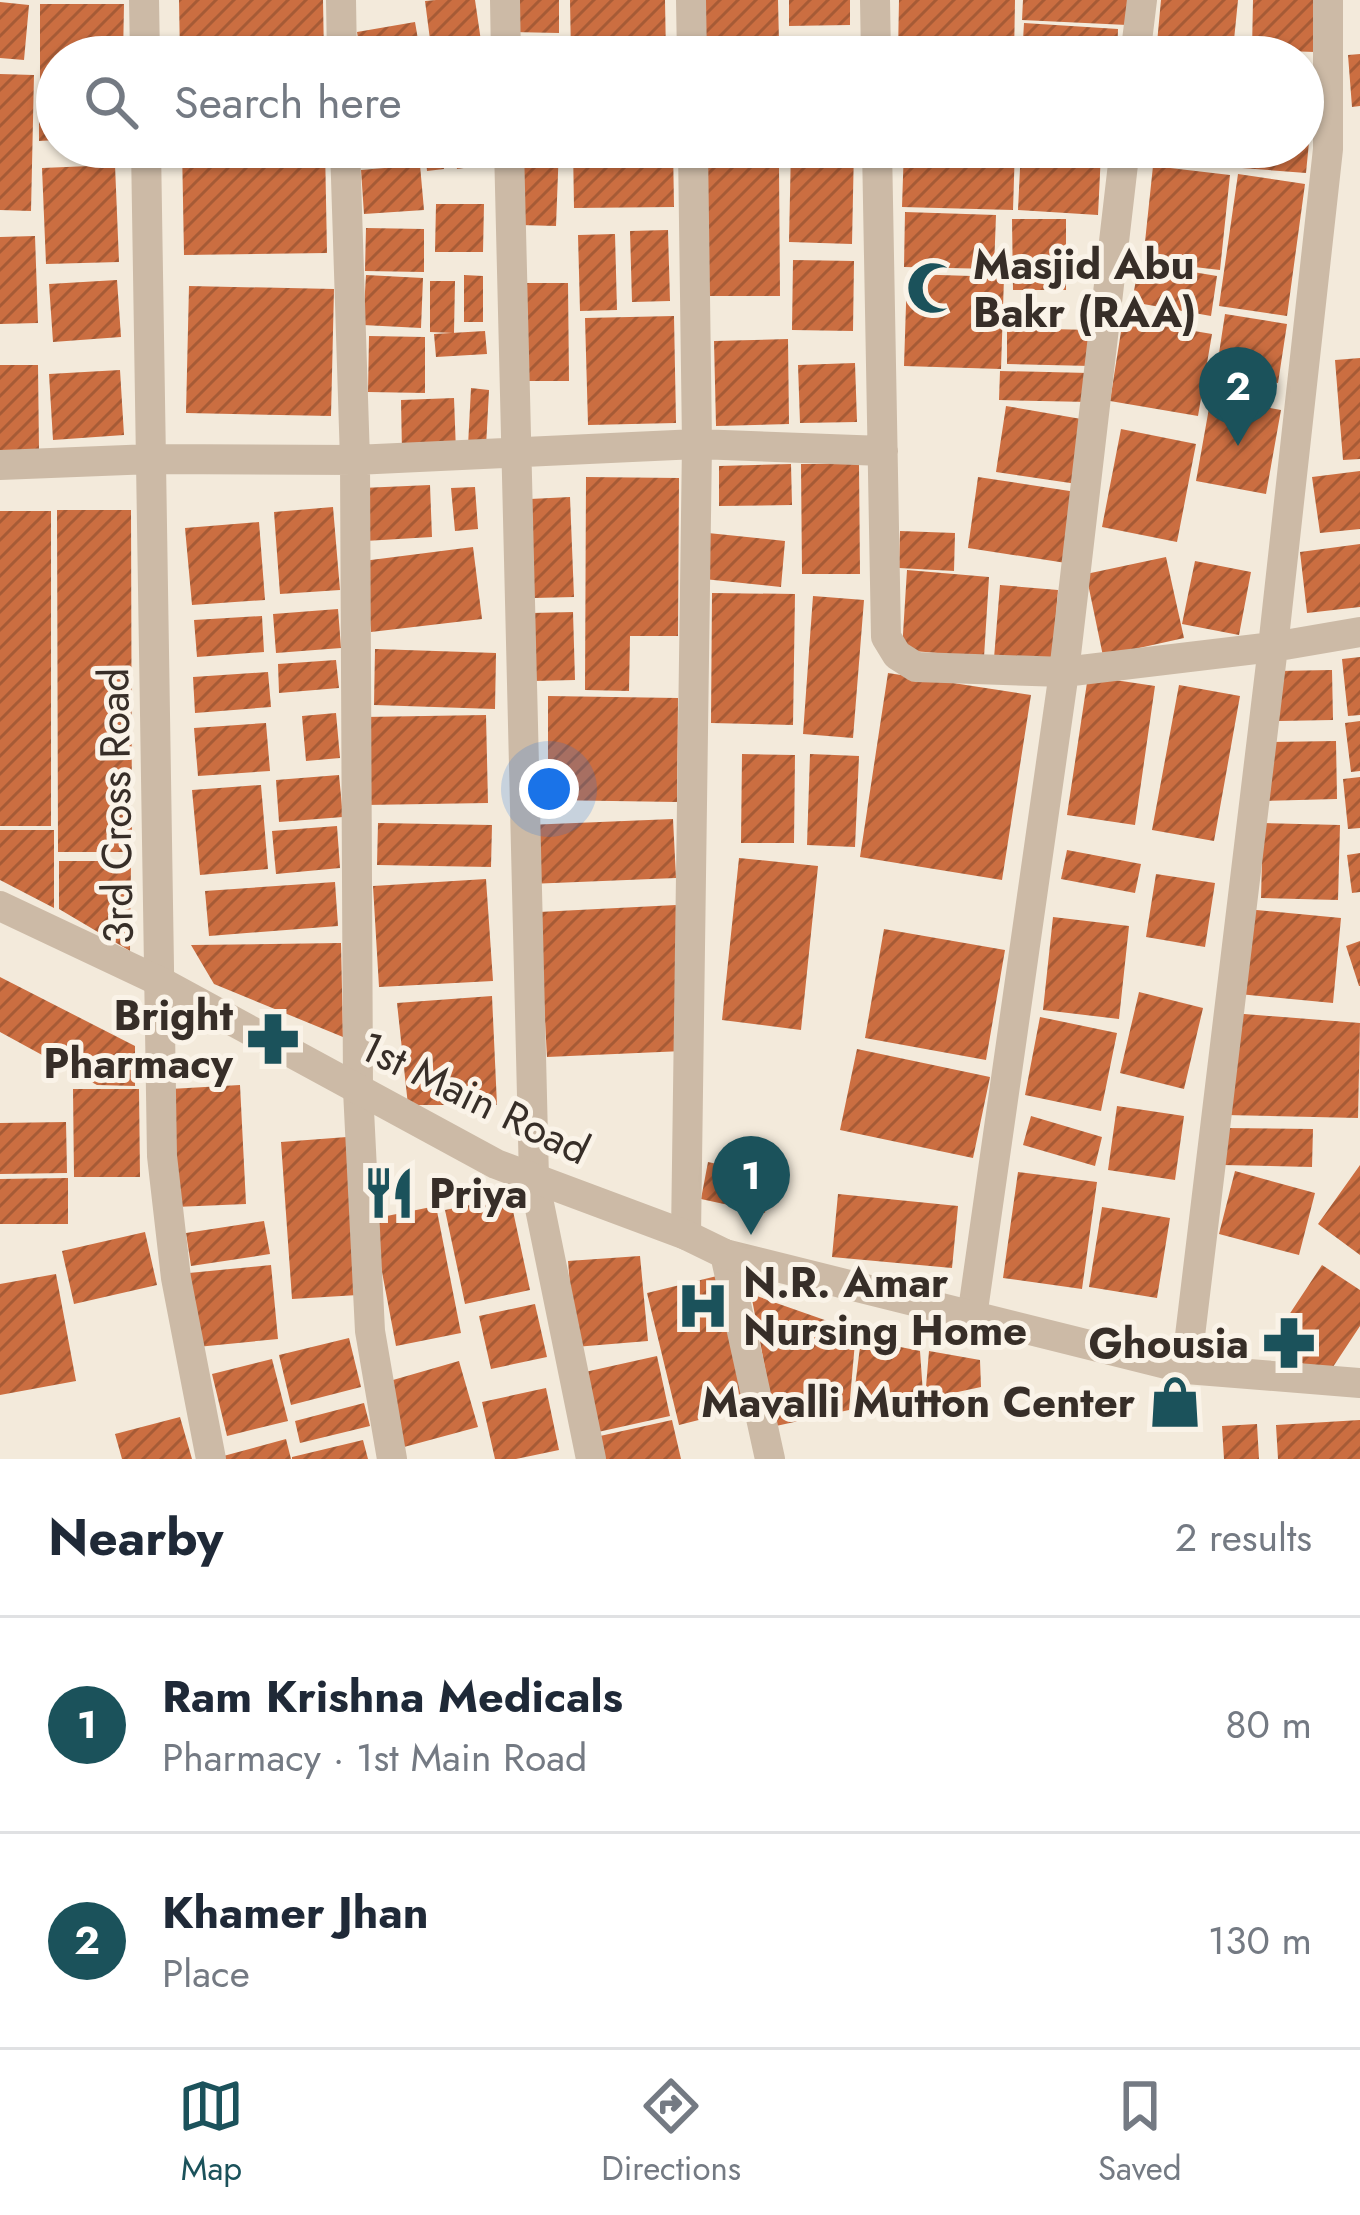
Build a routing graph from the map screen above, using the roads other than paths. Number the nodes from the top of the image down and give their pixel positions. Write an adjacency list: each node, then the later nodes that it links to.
1 (144, 0): 8 (street)
2 (340, 0): 9 (street)
3 (505, 0): 10 (street)
4 (691, 0): 11 (street)
5 (875, 0): 12 (street)
6 (1142, 0): 13 (street)
7 (1328, 0): 27 (street)
8 (145, 36)
9 (341, 36)
10 (506, 36)
11 (692, 36)
12 (876, 36)
13 (1138, 36)
14 (146, 168): 23 (street, 3rd Cross Road)
15 (346, 168): 24 (street)
16 (510, 168): 22 (street)
17 (693, 168): 20 (street)
18 (878, 168): 21 (street)
19 (1123, 168): 28 (street)
20 (697, 444): 21 (street); 22 (street); 33 (street)
21 (883, 452): 28 (street)
22 (518, 454): 24 (street); 32 (street)
23 (152, 459): 24 (street); 25 (street); 30 (street, 3rd Cross Road)
24 (355, 460): 31 (street)
25 (0, 465)
26 (1360, 632): 27 (street)
27 (1273, 646): 28 (street); 36 (street)
28 (1064, 672): 35 (street)
29 (0, 906): 30 (street, 1st Main Road)
30 (161, 982): 31 (street, 1st Main Road); 38 (street, 3rd Cross Road)
31 (358, 1090): 32 (street, 1st Main Road); 39 (street)
32 (534, 1179): 33 (street, 1st Main Road); 40 (street)
33 (686, 1235): 34 (street, 1st Main Road)
34 (725, 1254): 35 (street, 1st Main Road); 41 (street)
35 (972, 1317): 36 (street, 1st Main Road)
36 (1186, 1369): 37 (street, 1st Main Road)
37 (1355, 1374)
38 (211, 1459)
39 (392, 1459)
40 (591, 1459)
41 (770, 1459)

